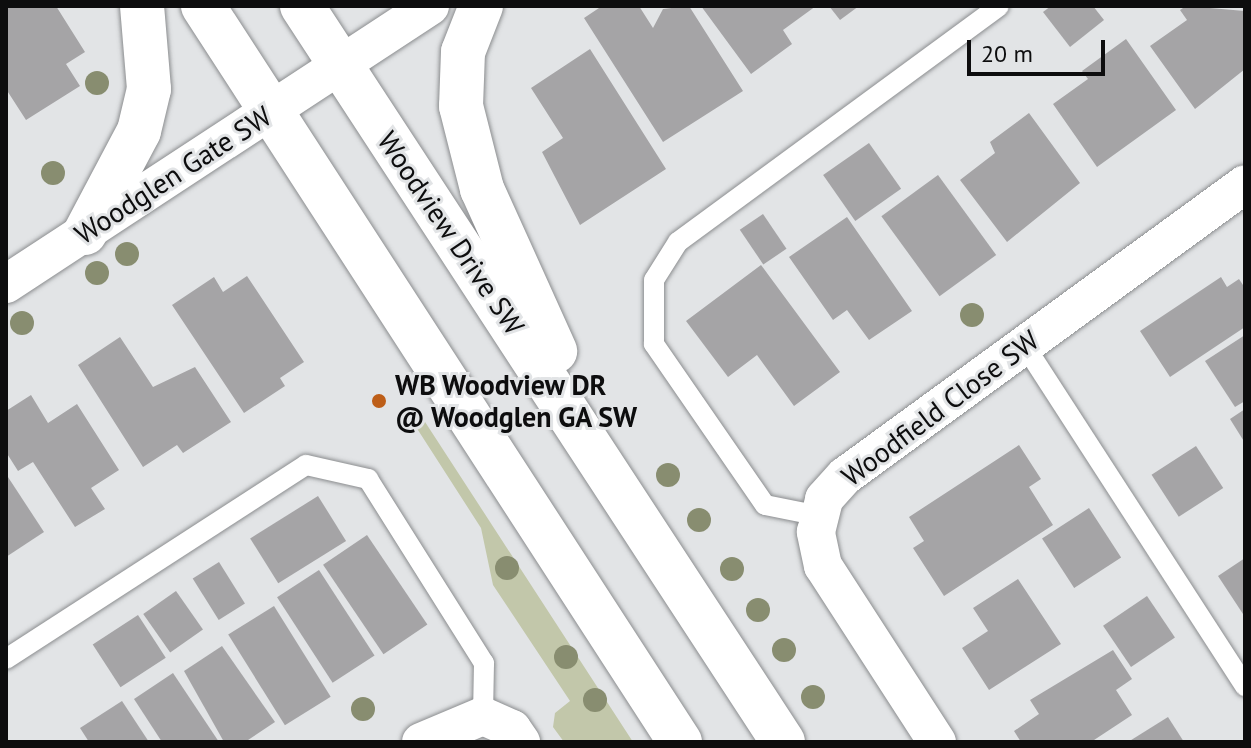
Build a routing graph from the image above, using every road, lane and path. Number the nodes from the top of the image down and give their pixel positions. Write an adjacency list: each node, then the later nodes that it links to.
1 (142, 6): 10 (street)
2 (203, 6): 8 (street)
3 (302, 6): 7 (street, Woodview Drive SW)
4 (430, 6): 7 (street, Woodglen Gate SW)
5 (481, 6): 13 (street)
6 (999, 6): 14 (lane)
7 (341, 67): 8 (street, Woodglen Gate SW); 13 (street, Woodview Drive SW)
8 (270, 112): 10 (street, Woodglen Gate SW); 20 (street)
9 (1245, 184): 12 (street, Woodfield Close SW)
10 (85, 233): 11 (street, Woodglen Gate SW)
11 (6, 284)
12 (1023, 343): 14 (street, Woodfield Close SW); 16 (lane)
13 (606, 467): 21 (street, Woodview Drive SW)
14 (820, 516): 22 (street, Woodfield Close SW)
15 (6, 659): 17 (lane)
16 (1245, 686)
17 (483, 716): 18 (street); 19 (street)
18 (421, 742)
19 (521, 742)
20 (680, 742)
21 (783, 742)
22 (937, 742)

